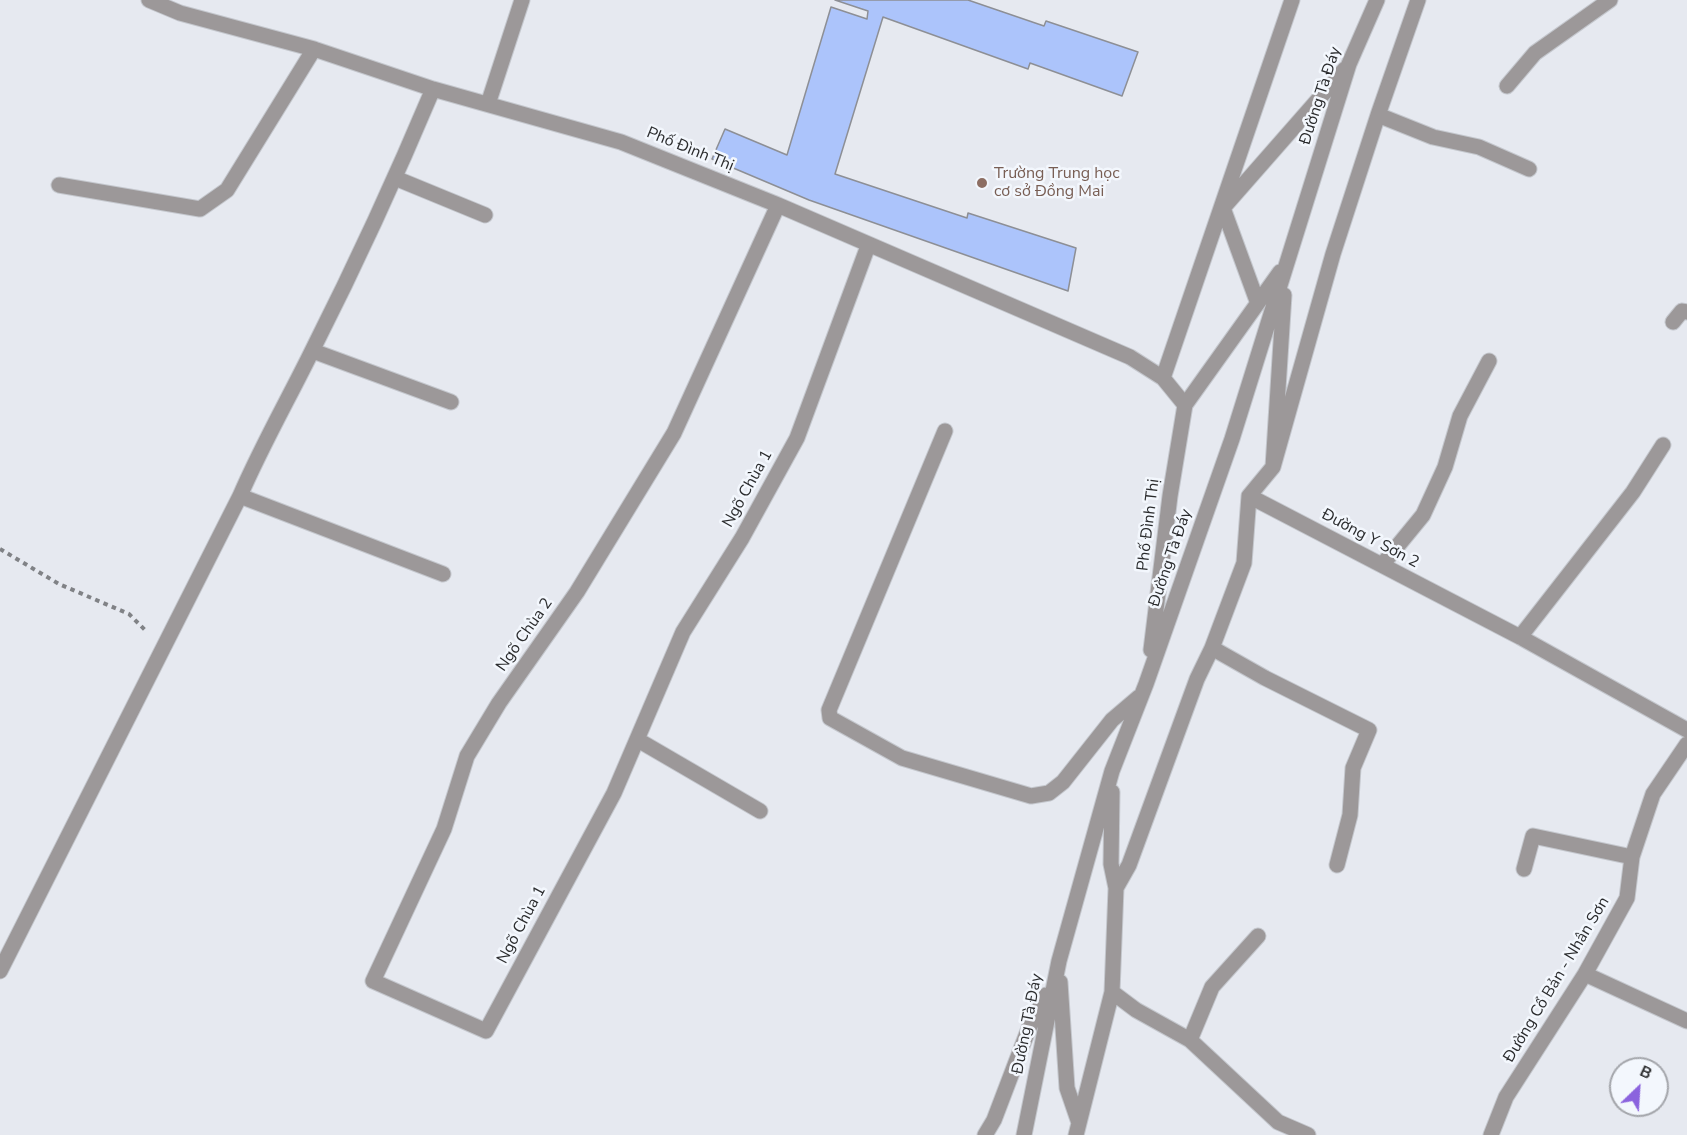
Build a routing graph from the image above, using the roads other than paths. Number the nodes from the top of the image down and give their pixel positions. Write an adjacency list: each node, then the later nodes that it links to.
1 (149, 0): 7 (street, Phố Đình Thị)
2 (522, 0): 11 (street)
3 (1292, 0): 17 (street)
4 (1377, 0): 8 (street, Đường Tà Đáy)
5 (1418, 0): 12 (street)
6 (1611, 0): 9 (street)
7 (314, 49): 10 (street, Phố Đình Thị); 15 (street)
8 (1349, 64): 17 (street); 20 (street, Đường Tà Đáy)
9 (1507, 86)
10 (433, 89): 11 (street, Phố Đình Thị); 14 (street)
11 (488, 104): 16 (street, Phố Đình Thị)
12 (1378, 115): 13 (street); 29 (street)
13 (1529, 169)
14 (395, 178): 18 (street); 22 (street)
15 (59, 186)
16 (778, 205): 19 (street, Phố Đình Thị); 53 (street, Ngõ Chùa 2)
17 (1223, 208): 21 (street); 24 (street)
18 (485, 215)
19 (868, 246): 24 (street, Phố Đình Thị); 38 (street, Ngõ Chùa 1)
20 (1287, 263): 21 (street, Phố Đình Thị); 29 (street); 36 (street, Đường Tà Đáy)
21 (1257, 301): 26 (street, Phố Đình Thị)
22 (313, 351): 25 (street); 30 (street)
23 (1489, 361): 32 (street)
24 (1163, 378): 26 (street, Phố Đình Thị)
25 (451, 402)
26 (1185, 405): 36 (street, Phố Đình Thị)
27 (945, 431): 36 (street)
28 (1663, 445): 34 (street)
29 (1273, 467): 31 (street)
30 (240, 496): 33 (street); 48 (street)
31 (1249, 496): 32 (street, Đường Y Sơn 2); 35 (street)
32 (1382, 565): 34 (street, Đường Y Sơn 2)
33 (444, 574)
34 (1520, 637): 37 (street, Đường Y Sơn 2)
35 (1212, 648): 43 (street); 45 (street)
36 (1144, 690): 40 (street, Đường Tà Đáy)
37 (1687, 730)
38 (638, 741): 41 (street); 53 (street, Ngõ Chùa 1)
39 (1687, 744): 42 (street, Đường Cổ Bản - Nhân Sơn)
40 (1112, 771): 45 (street); 47 (street, Đường Tà Đáy)
41 (760, 811)
42 (1632, 857): 44 (street); 49 (street, Đường Cổ Bản - Nhân Sơn)
43 (1337, 865)
44 (1524, 869)
45 (1116, 888): 51 (street)
46 (1258, 936): 54 (street)
47 (1059, 961): 50 (street, Đường Tà Đáy); 55 (street)
48 (0, 971)
49 (1585, 974): 52 (street); 59 (street, Đường Cổ Bản - Nhân Sơn)
50 (1055, 980): 56 (street); 57 (street, Đường Tà Đáy)
51 (1112, 992): 54 (street); 55 (street)
52 (1687, 1021)
53 (486, 1031)
54 (1190, 1040): 58 (street)
55 (1077, 1128)
56 (985, 1135)
57 (1024, 1135)
58 (1308, 1135)
59 (1491, 1135)

